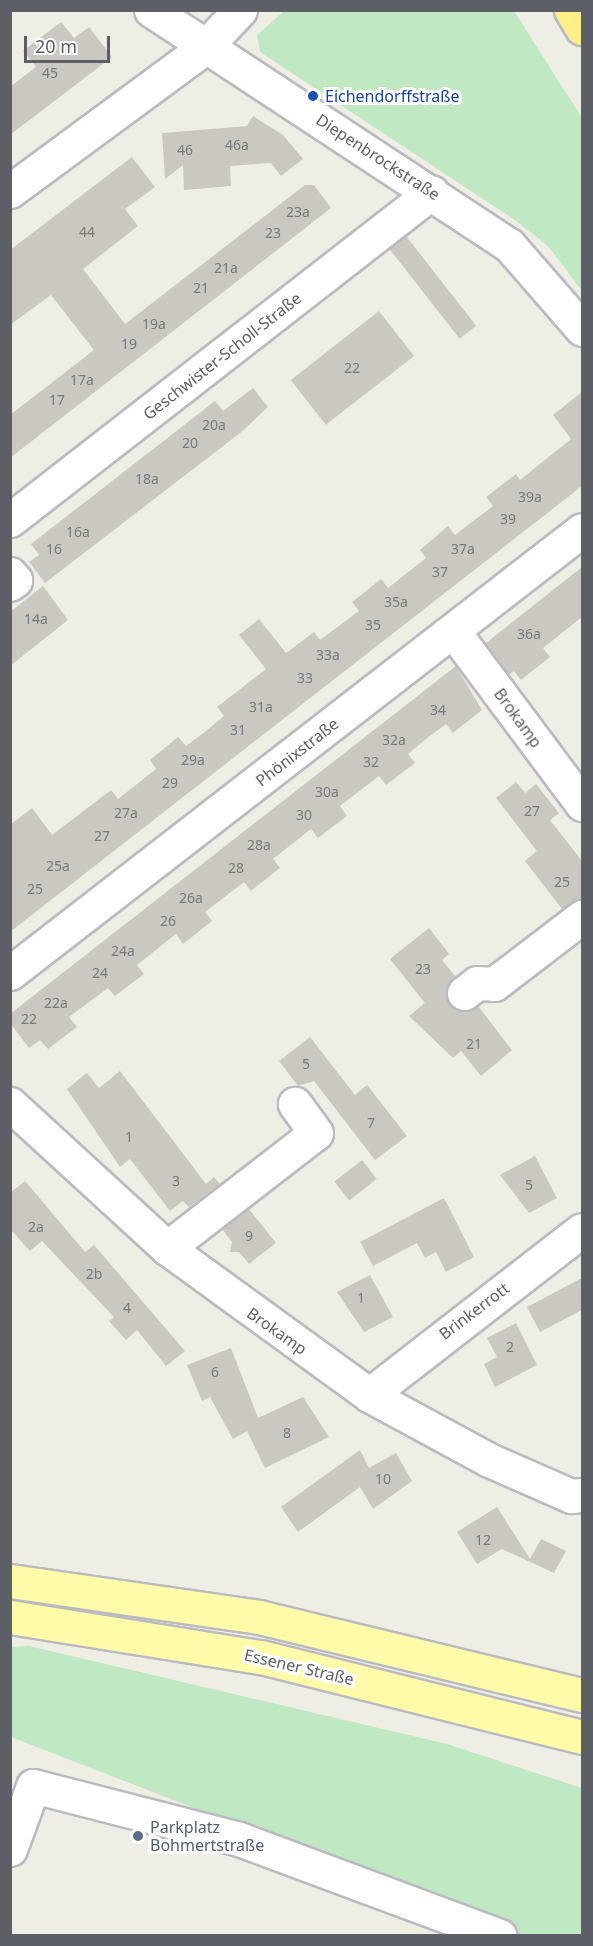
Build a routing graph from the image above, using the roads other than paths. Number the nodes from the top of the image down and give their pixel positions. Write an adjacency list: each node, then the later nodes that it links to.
1 (151, 10): 5 (street, Diepenbrockstraße)
2 (240, 10): 5 (street)
3 (572, 10): 4 (highway)
4 (582, 28)
5 (204, 47): 6 (street); 7 (street, Diepenbrockstraße)
6 (10, 191)
7 (432, 192): 8 (street, Diepenbrockstraße); 9 (street, Geschwister-Scholl-Straße)
8 (582, 329)
9 (10, 520)
10 (582, 530): 13 (street, Phönixstraße)
11 (10, 574): 12 (street)
12 (10, 584)
13 (453, 631): 14 (street, Brokamp); 16 (street, Phönixstraße)
14 (582, 804)
15 (582, 917): 17 (street)
16 (10, 973)
17 (464, 993)
18 (10, 1104): 21 (street, Brokamp)
19 (295, 1104): 21 (street)
20 (582, 1230): 22 (street, Brinkerrott)
21 (167, 1248): 22 (street, Brokamp)
22 (369, 1395): 23 (street, Brokamp)
23 (582, 1495)
24 (10, 1581): 26 (main road)
25 (10, 1617): 27 (main road, Essener Straße)
26 (582, 1695)
27 (582, 1737)
28 (10, 1849): 29 (street)
29 (500, 1935)

